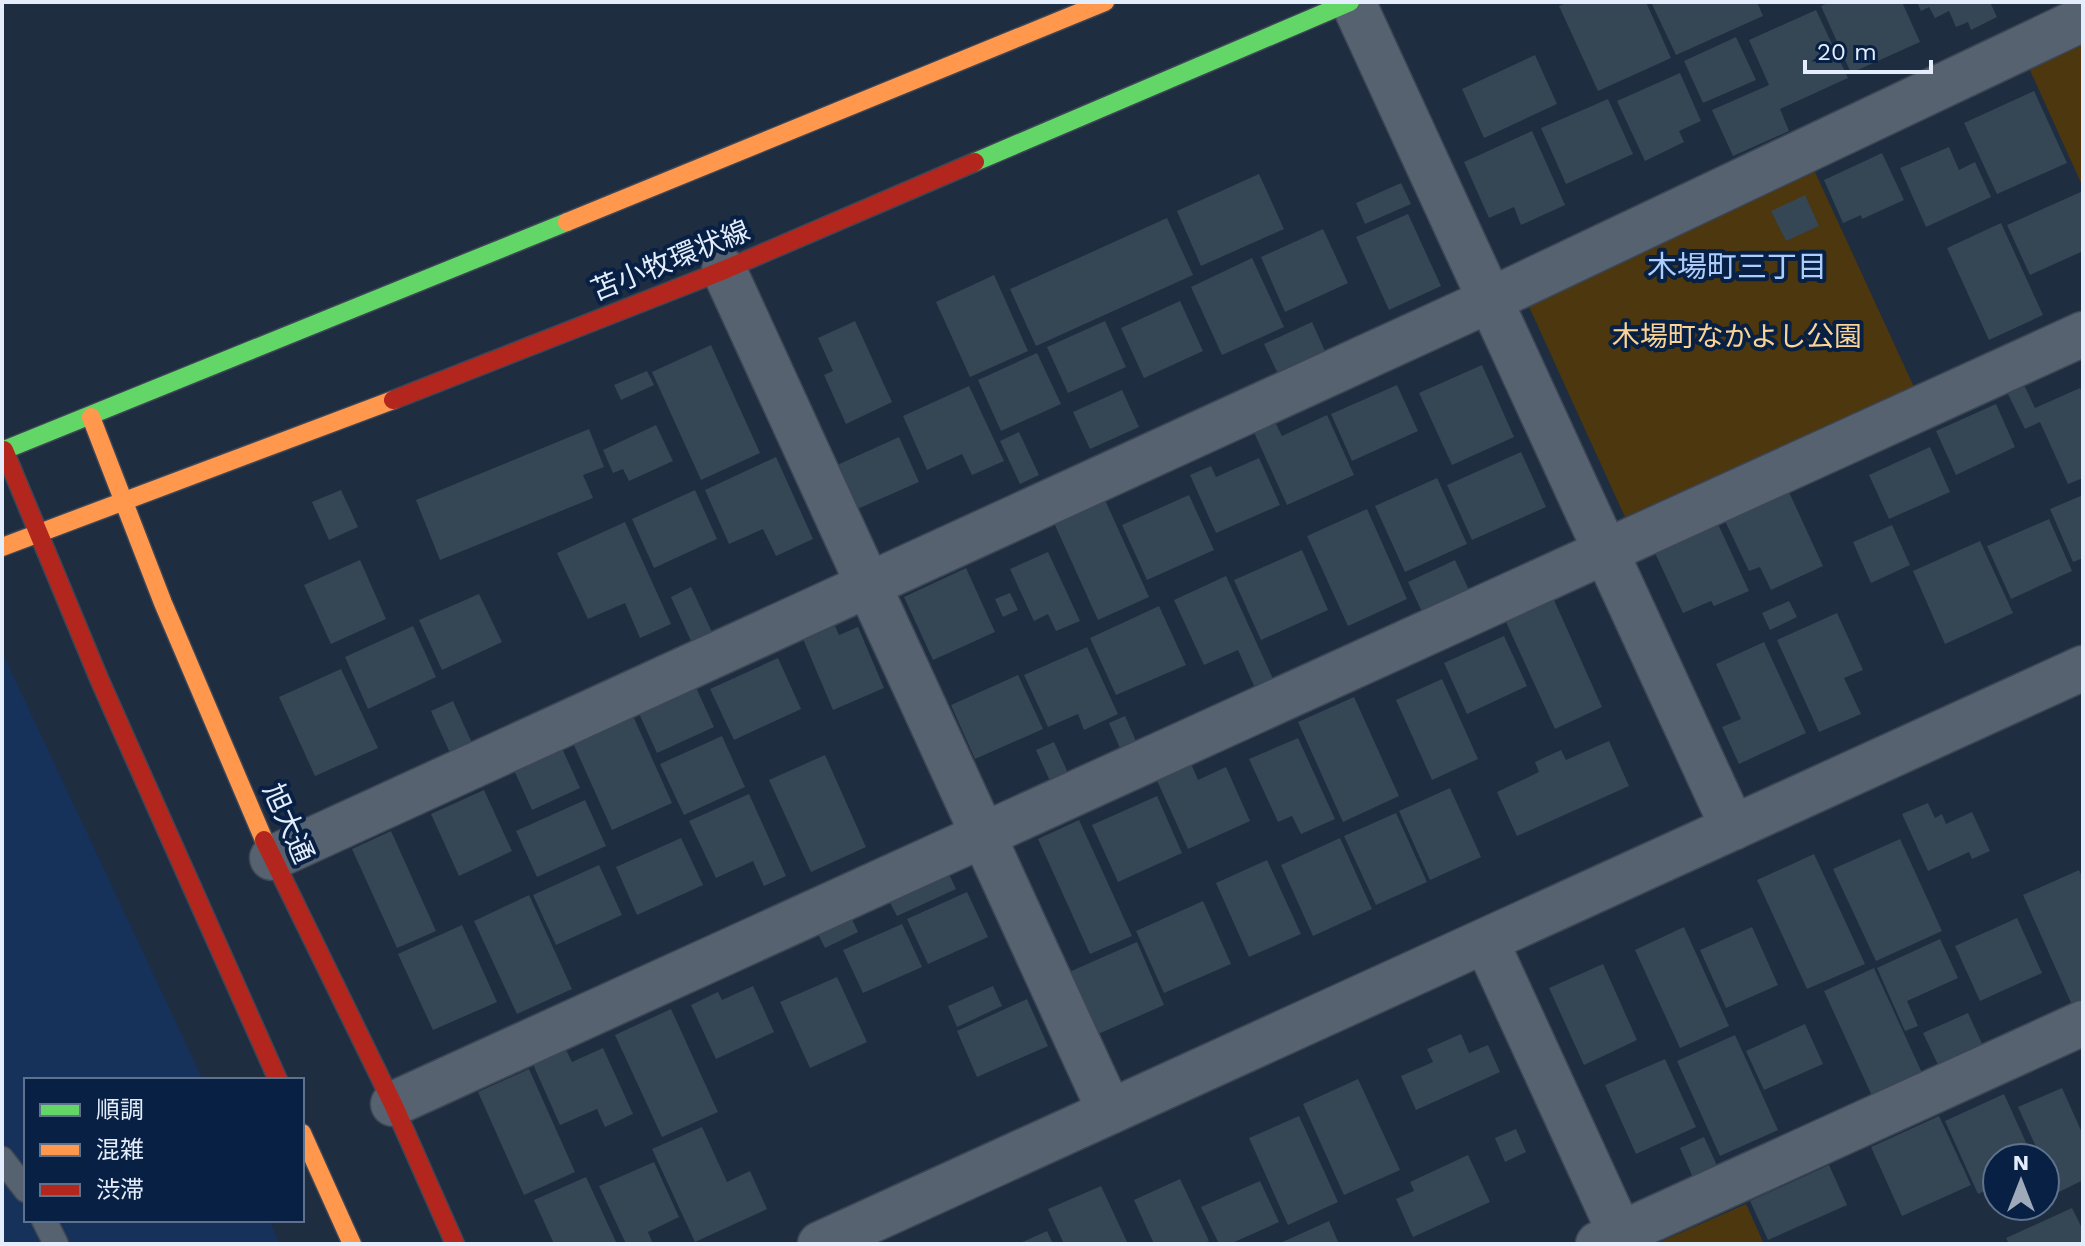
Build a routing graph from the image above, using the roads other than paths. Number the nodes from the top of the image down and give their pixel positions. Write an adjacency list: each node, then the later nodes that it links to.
1 (1105, 2): 7 (main road)
2 (1352, 2): 4 (main road, 苫小牧環状線); 5 (street)
3 (2083, 19): 5 (street)
4 (724, 270): 9 (main road, 苫小牧環状線); 13 (street)
5 (1488, 301): 12 (street); 13 (street)
6 (2083, 334): 12 (street)
7 (91, 417): 8 (main road); 9 (main road, 旭大通)
8 (3, 450): 10 (main road)
9 (124, 502): 10 (main road, 苫小牧環状線); 17 (main road, 旭大通)
10 (38, 532): 11 (main road, 苫小牧環状線); 20 (main road)
11 (2, 547)
12 (1605, 551): 15 (street); 16 (street)
13 (867, 587): 16 (street); 17 (street)
14 (2083, 668): 15 (street)
15 (1733, 828): 18 (street)
16 (983, 835): 21 (street); 22 (street)
17 (272, 858): 21 (main road, 旭大通)
18 (1486, 941): 22 (street); 28 (street)
19 (2083, 1023): 28 (street)
20 (277, 1078)
21 (393, 1104): 31 (main road, 旭大通)
22 (1110, 1112): 27 (street)
23 (304, 1137): 30 (main road)
24 (2, 1159): 25 (lane)
25 (24, 1187)
26 (45, 1222): 29 (lane)
27 (884, 1231): 32 (street)
28 (1615, 1241)
29 (56, 1244)
30 (352, 1244)
31 (455, 1244)
32 (820, 1244)

